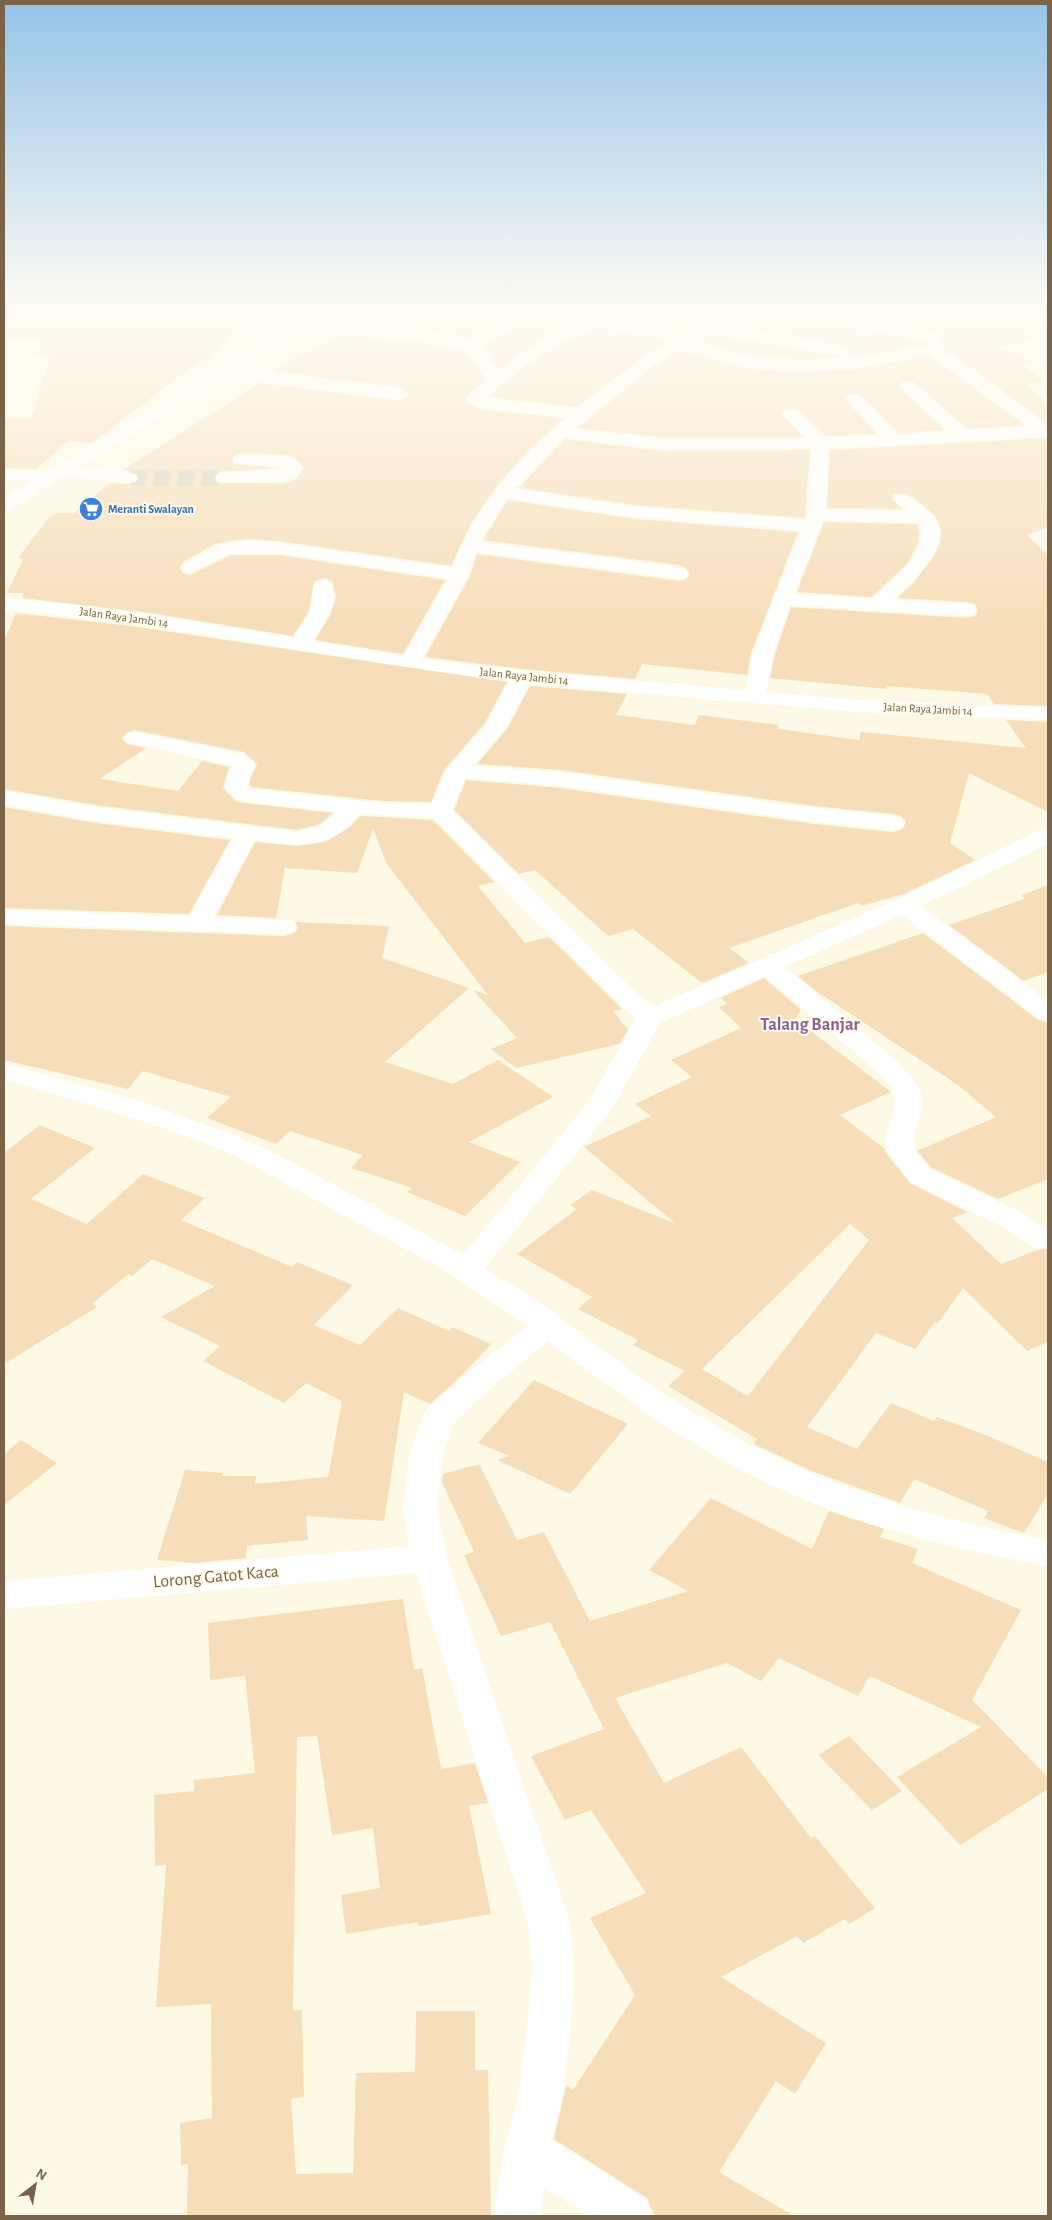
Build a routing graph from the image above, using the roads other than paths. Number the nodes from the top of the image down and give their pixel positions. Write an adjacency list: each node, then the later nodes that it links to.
1 (149, 417): 13 (street)
2 (578, 417): 8 (street)
3 (794, 417): 11 (street)
4 (872, 417): 10 (street)
5 (942, 417): 9 (street)
6 (1027, 417): 7 (street)
7 (1047, 431): 9 (street)
8 (560, 432): 11 (street); 17 (street)
9 (962, 435): 10 (street)
10 (893, 439): 11 (street)
11 (820, 443): 21 (street)
12 (242, 460): 16 (street)
13 (57, 474): 14 (street); 15 (street); 19 (street)
14 (4, 475)
15 (130, 478)
16 (223, 478)
17 (503, 492): 21 (street); 22 (street)
18 (902, 499): 20 (street)
19 (4, 506)
20 (926, 517): 21 (street); 29 (street)
21 (814, 521): 27 (street)
22 (469, 546): 24 (street); 25 (street)
23 (190, 568): 25 (street)
24 (679, 573)
25 (459, 575): 32 (street)
26 (323, 586): 31 (street)
27 (783, 598): 29 (street); 34 (street)
28 (4, 604): 31 (street, Jalan Raya Jambi 14)
29 (877, 604): 30 (street)
30 (967, 610)
31 (298, 645): 32 (street, Jalan Raya Jambi 14)
32 (410, 663): 33 (street, Jalan Raya Jambi 14)
33 (522, 677): 34 (street, Jalan Raya Jambi 14); 37 (street)
34 (755, 696): 35 (street, Jalan Raya Jambi 14)
35 (1048, 714)
36 (134, 738): 39 (street)
37 (457, 771): 40 (street); 41 (street)
38 (4, 798): 42 (street)
39 (353, 807): 40 (street); 42 (street)
40 (440, 811): 50 (street)
41 (893, 824)
42 (246, 834): 46 (street)
43 (1048, 835): 44 (street)
44 (904, 905): 48 (street); 49 (street)
45 (4, 917): 46 (street)
46 (199, 923): 47 (street)
47 (284, 927)
48 (767, 966): 50 (street); 52 (street)
49 (1048, 1013)
50 (650, 1018): 53 (street)
51 (4, 1071): 53 (street)
52 (1041, 1239)
53 (467, 1270): 54 (street)
54 (549, 1324): 55 (street); 56 (street)
55 (1048, 1553)
56 (429, 1558): 57 (street, Lorong Gatot Kaca); 58 (street)
57 (4, 1595)
58 (526, 2150): 59 (street); 60 (street)
59 (516, 2216)
60 (630, 2216)

